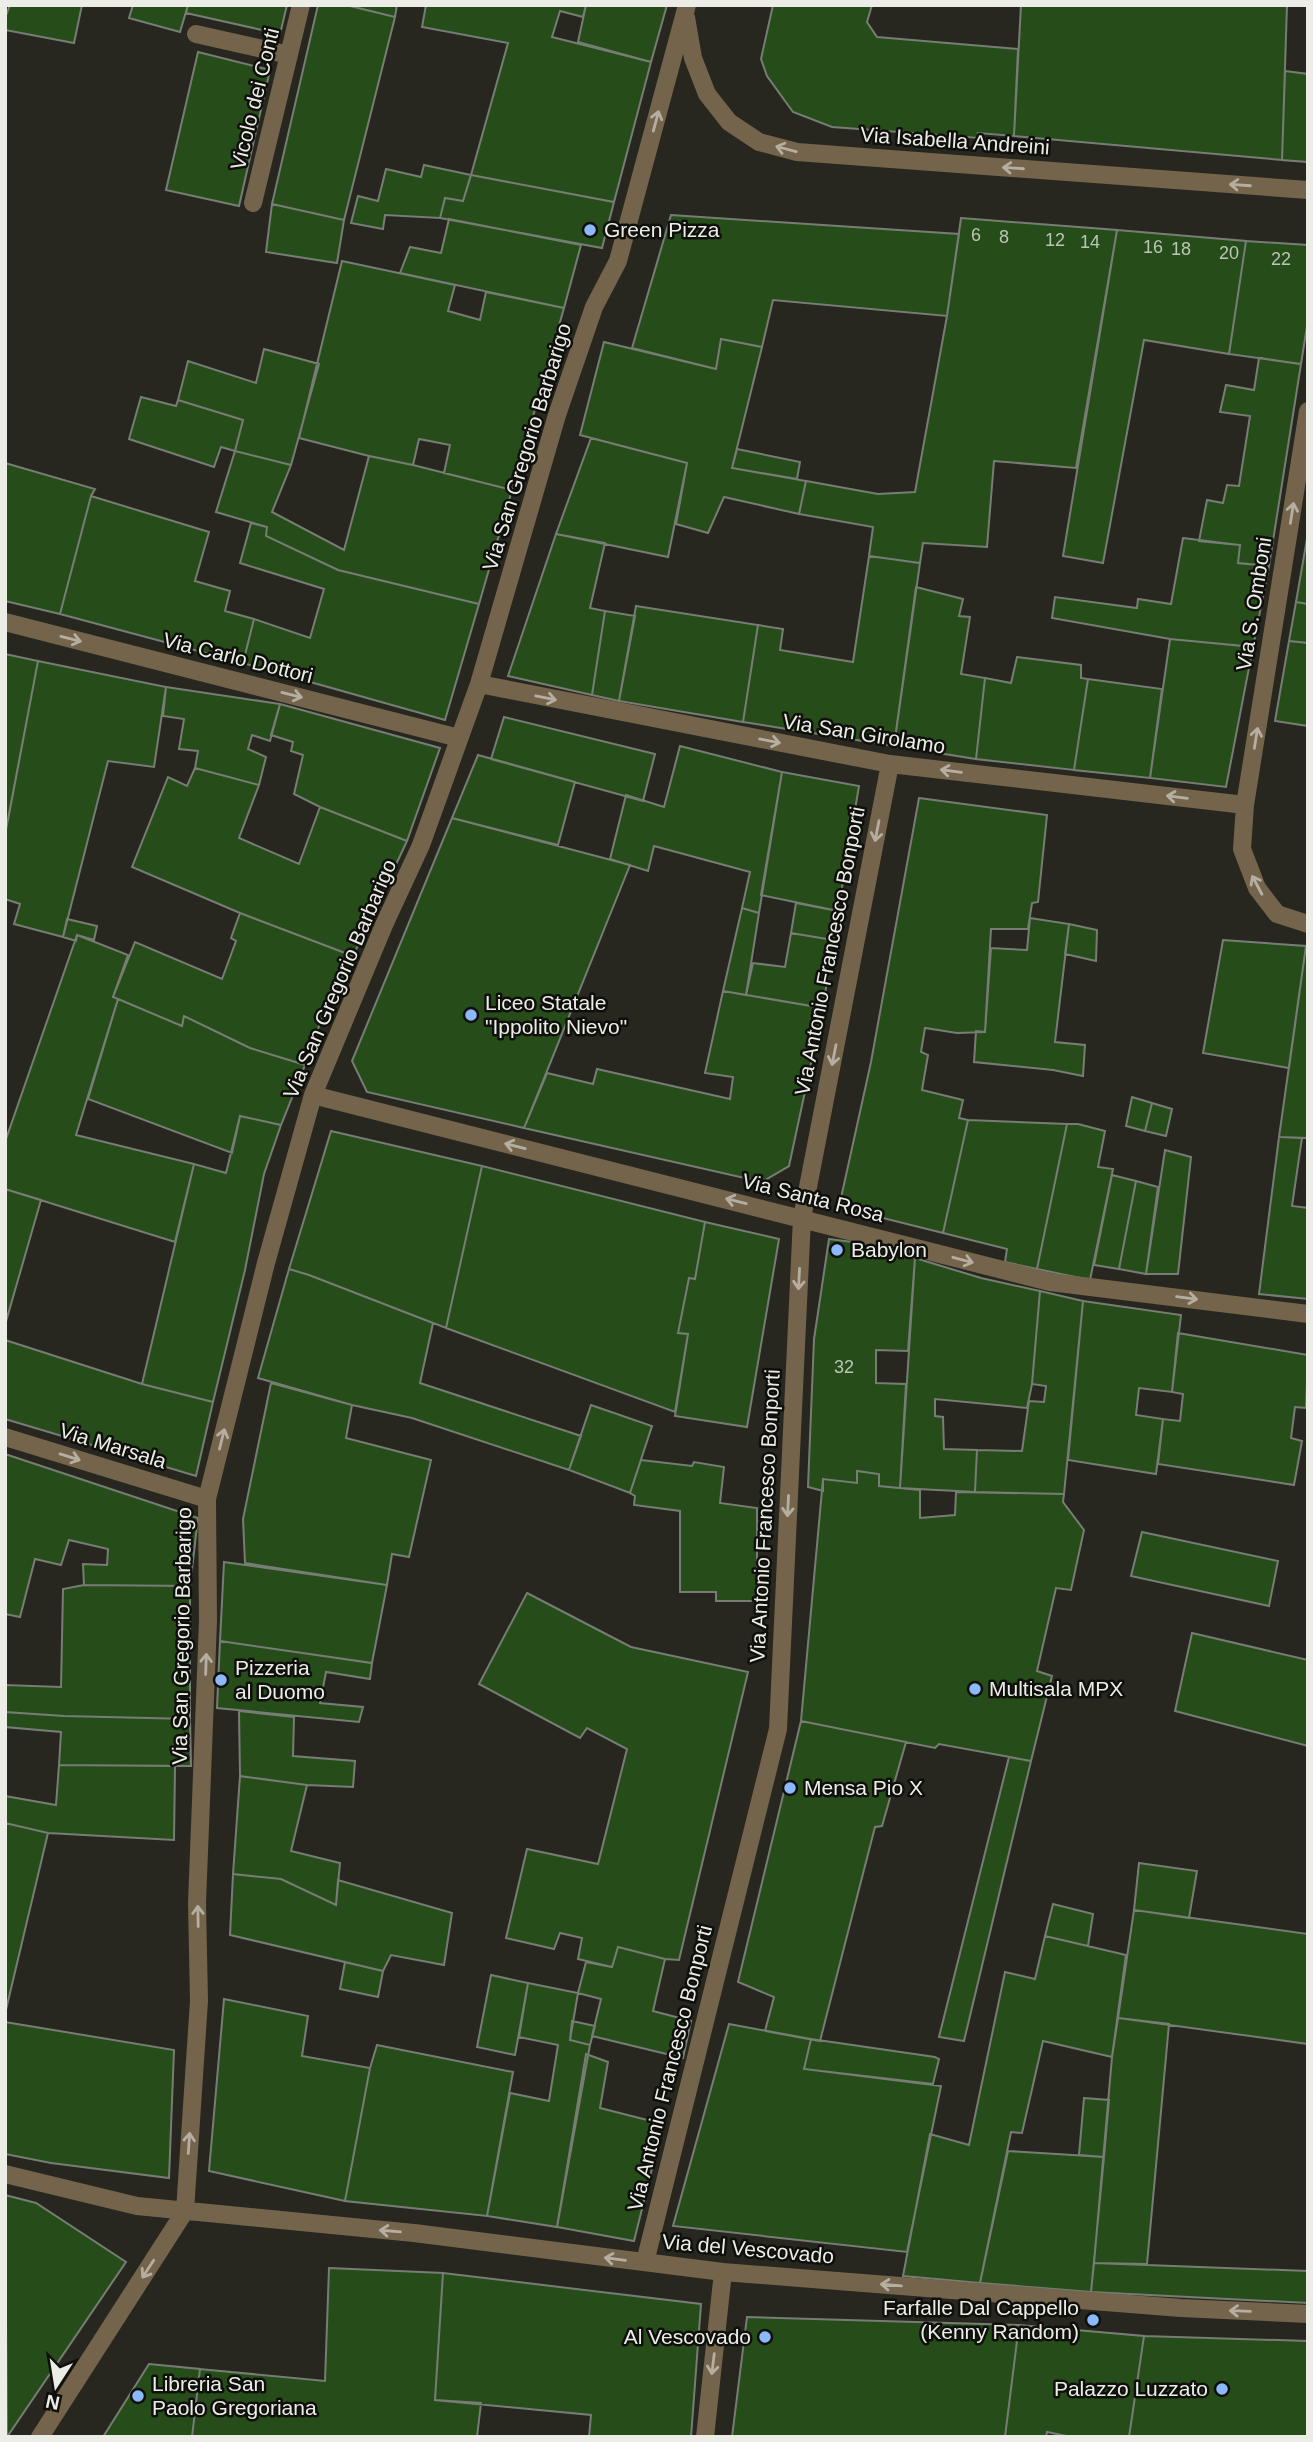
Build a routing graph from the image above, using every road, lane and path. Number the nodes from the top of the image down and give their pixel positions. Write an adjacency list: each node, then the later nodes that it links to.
1 (302, 5): 4 (street, Vicolo dei Conti)
2 (686, 8): 5 (street, Via Isabella Andreini, one-way to 2); 9 (street, Via San Gregorio Barbarigo, one-way to 2)
3 (196, 34): 4 (street)
4 (289, 55): 6 (street, Vicolo dei Conti)
5 (1308, 190)
6 (253, 203)
7 (1308, 411): 12 (street, Via S. Omboni, one-way to 7)
8 (5, 622): 10 (street, Via Carlo Dottori, one-way to 10)
9 (479, 684): 10 (street, Via San Gregorio Barbarigo); 11 (street, Via San Girolamo, one-way to 11)
10 (459, 738): 14 (street, Via San Gregorio Barbarigo)
11 (890, 764): 12 (street, Via San Girolamo, one-way to 11); 15 (street, Via Antonio Francesco Bonporti, one-way to 15)
12 (1245, 805): 13 (street, Via S. Omboni, one-way to 12)
13 (1308, 924)
14 (313, 1095): 15 (street, Via Santa Rosa, one-way to 14); 18 (street, Via San Gregorio Barbarigo, one-way to 14)
15 (802, 1218): 16 (street, Via Santa Rosa, one-way to 16); 21 (street, Via Antonio Francesco Bonporti, one-way to 21)
16 (1308, 1314)
17 (5, 1437): 18 (street, Via Marsala, one-way to 18)
18 (207, 1499): 20 (street, Via San Gregorio Barbarigo, one-way to 18)
19 (5, 2174): 20 (street, Via del Vescovado)
20 (185, 2211): 21 (street, Via del Vescovado, one-way to 20); 24 (street, one-way to 24)
21 (645, 2262): 22 (street, Via del Vescovado)
22 (723, 2272): 23 (street, Via del Vescovado, one-way to 22); 25 (street, one-way to 25)
23 (1308, 2314)
24 (40, 2437)
25 (705, 2437)

